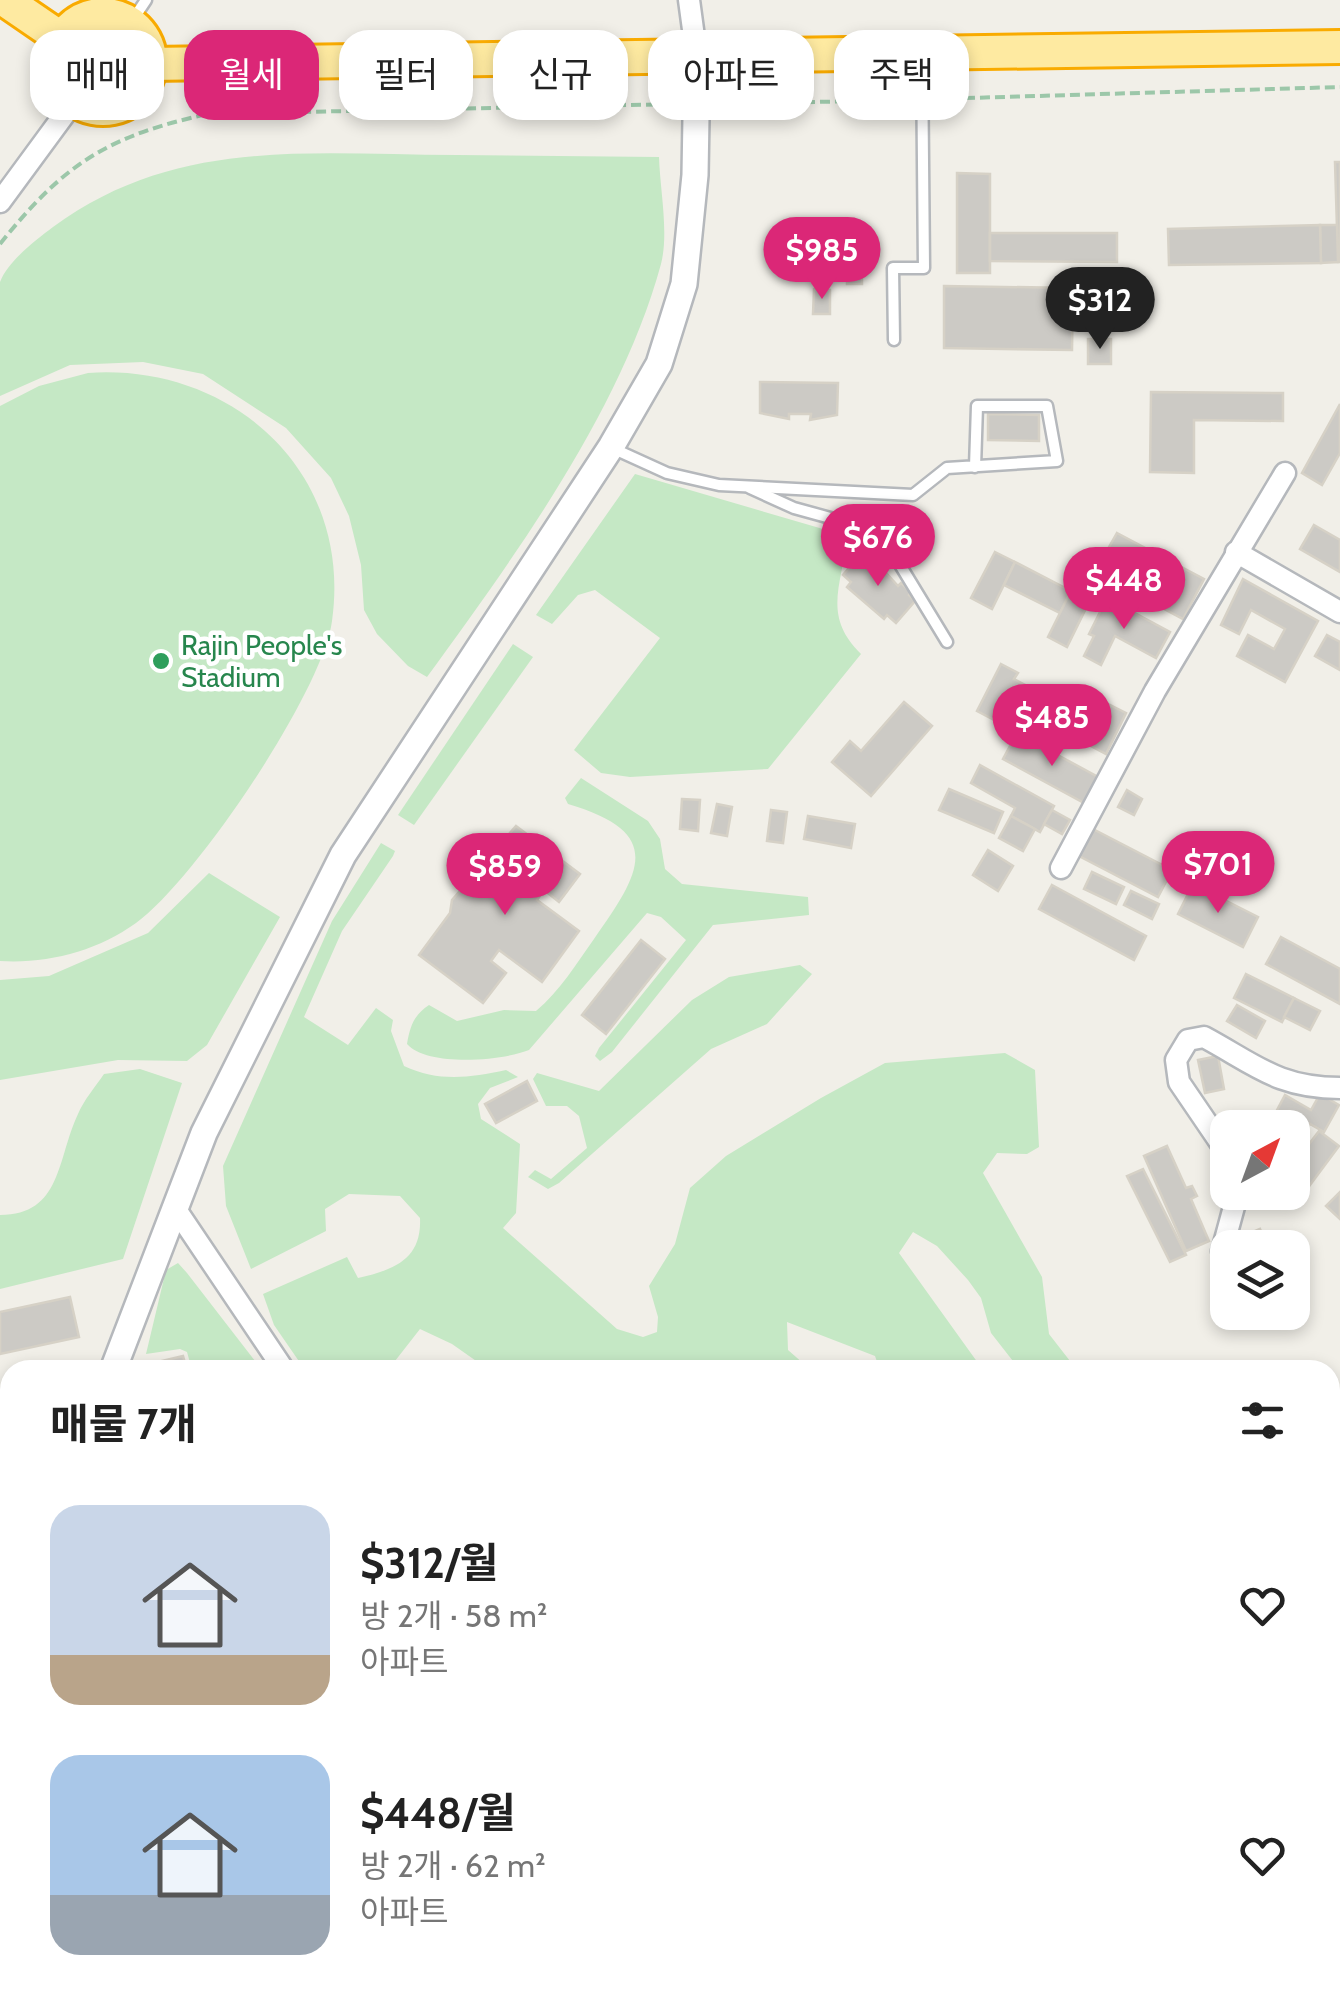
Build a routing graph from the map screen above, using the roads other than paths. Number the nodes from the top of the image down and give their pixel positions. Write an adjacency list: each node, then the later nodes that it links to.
1 (6, 0): 4 (highway)
2 (689, 0): 6 (street)
3 (138, 12): 5 (highway)
4 (49, 30)
5 (70, 30)
6 (693, 30)
7 (1340, 47): 8 (highway)
8 (969, 54)
9 (648, 59): 10 (highway)
10 (164, 64)
11 (60, 120): 14 (street)
12 (695, 120): 16 (street)
13 (923, 120): 15 (lane)
14 (0, 202)
15 (894, 340)
16 (611, 448): 19 (lane); 26 (street)
17 (975, 466): 17 (lane); 19 (lane)
18 (1284, 473): 20 (street)
19 (745, 486): 22 (lane)
20 (1236, 552): 21 (street); 23 (street)
21 (1340, 612)
22 (947, 642)
23 (1061, 868)
24 (1340, 1088): 25 (street)
25 (1210, 1128)
26 (175, 1208): 27 (street); 28 (street)
27 (117, 1360)
28 (277, 1360)

